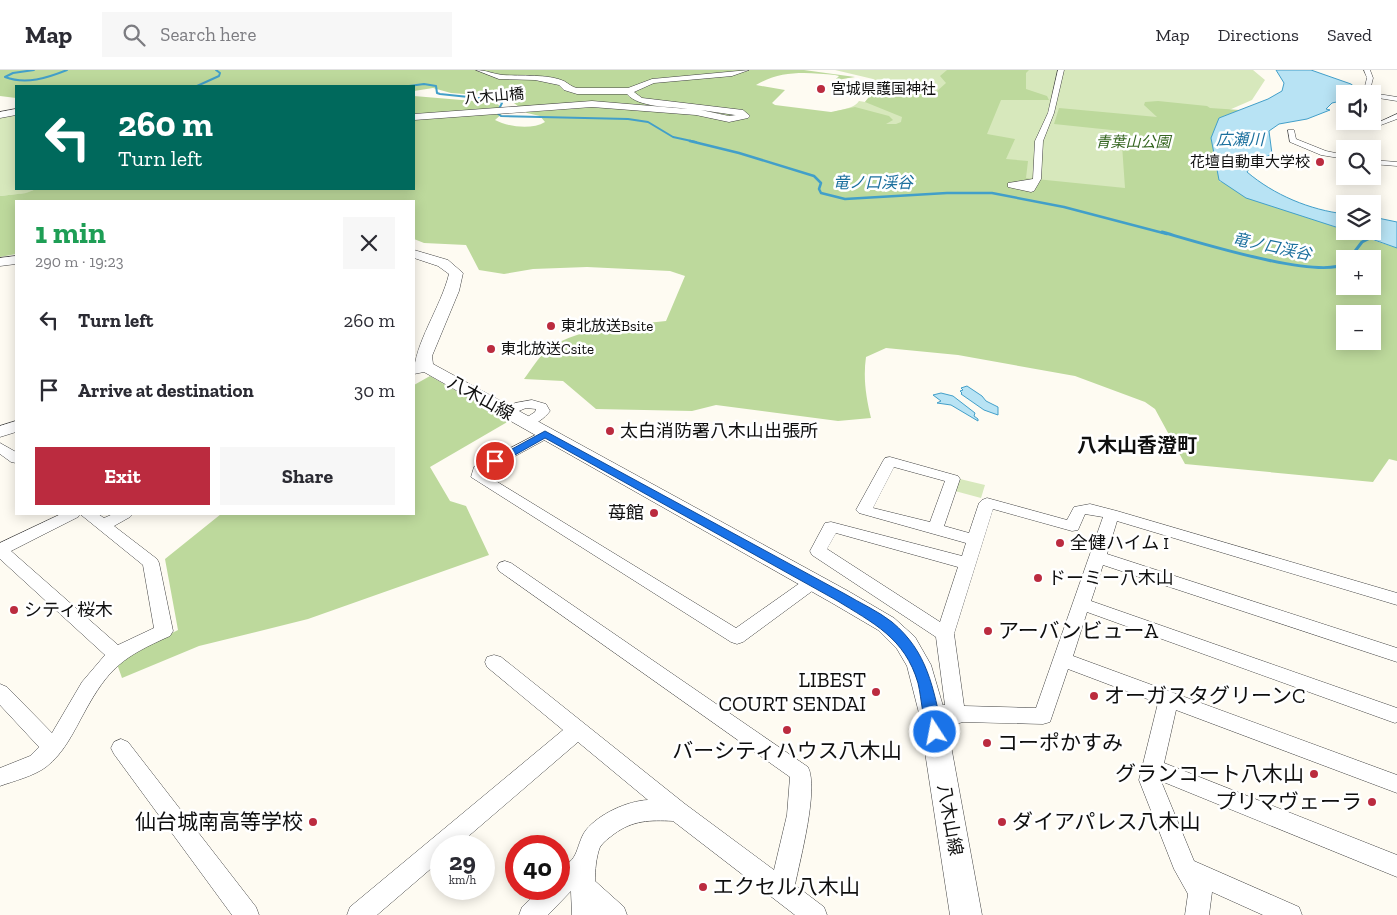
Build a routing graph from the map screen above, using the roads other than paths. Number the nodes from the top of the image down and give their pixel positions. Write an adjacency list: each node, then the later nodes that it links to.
1 (480, 70): 6 (street)
2 (745, 70): 6 (street)
3 (1060, 70): 18 (street)
4 (1367, 70): 5 (street)
5 (1368, 85)
6 (629, 91): 12 (street, 八木山橋)
7 (1381, 96): 8 (street)
8 (1397, 99)
9 (15, 112): 10 (street)
10 (0, 115)
11 (1397, 116): 13 (street)
12 (415, 117)
13 (1381, 123)
14 (1291, 132): 15 (street)
15 (1336, 155)
16 (1381, 163): 17 (street)
17 (1397, 164)
18 (1001, 186)
19 (415, 254): 22 (street, 八木山線)
20 (15, 260): 21 (street)
21 (0, 262)
22 (425, 370): 25 (street, 八木山線)
23 (15, 426): 24 (street)
24 (0, 432)
25 (545, 434): 39 (street, 八木山線); 39 (street)
26 (0, 446): 27 (street)
27 (15, 458)
28 (1112, 514): 34 (street); 36 (street); 40 (street)
29 (71, 515): 35 (street)
30 (89, 515): 32 (street)
31 (123, 515): 32 (street)
32 (103, 525): 43 (street)
33 (935, 529): 33 (street); 34 (street)
34 (976, 540): 37 (street)
35 (0, 550): 43 (street)
36 (1098, 557): 41 (street); 44 (street)
37 (969, 564): 42 (street); 42 (street)
38 (505, 567): 64 (street)
39 (813, 582): 49 (street, 八木山線)
40 (1397, 598)
41 (1082, 604): 45 (street); 50 (street)
42 (945, 634): 51 (street)
43 (117, 655): 53 (street)
44 (1397, 655)
45 (1062, 659): 48 (street); 51 (street)
46 (494, 662): 52 (street)
47 (0, 692): 53 (street)
48 (1168, 700): 55 (street); 57 (street)
49 (932, 714): 51 (street); 72 (street, 八木山線)
50 (1396, 715)
51 (956, 716)
52 (578, 730): 58 (street); 67 (street)
53 (53, 748): 56 (street)
54 (121, 748): 66 (street)
55 (1153, 768): 60 (street); 61 (street)
56 (0, 777)
57 (1397, 784)
58 (677, 811): 59 (street); 64 (street)
59 (587, 860): 62 (street); 63 (street)
60 (1397, 866)
61 (1186, 869): 73 (street); 74 (street)
62 (570, 876)
63 (583, 886): 69 (street); 70 (street)
64 (782, 889): 71 (street)
65 (546, 900): 68 (street)
66 (247, 915)
67 (359, 915)
68 (531, 915)
69 (584, 915)
70 (615, 915)
71 (814, 915)
72 (966, 915)
73 (1197, 915)
74 (1290, 915)

